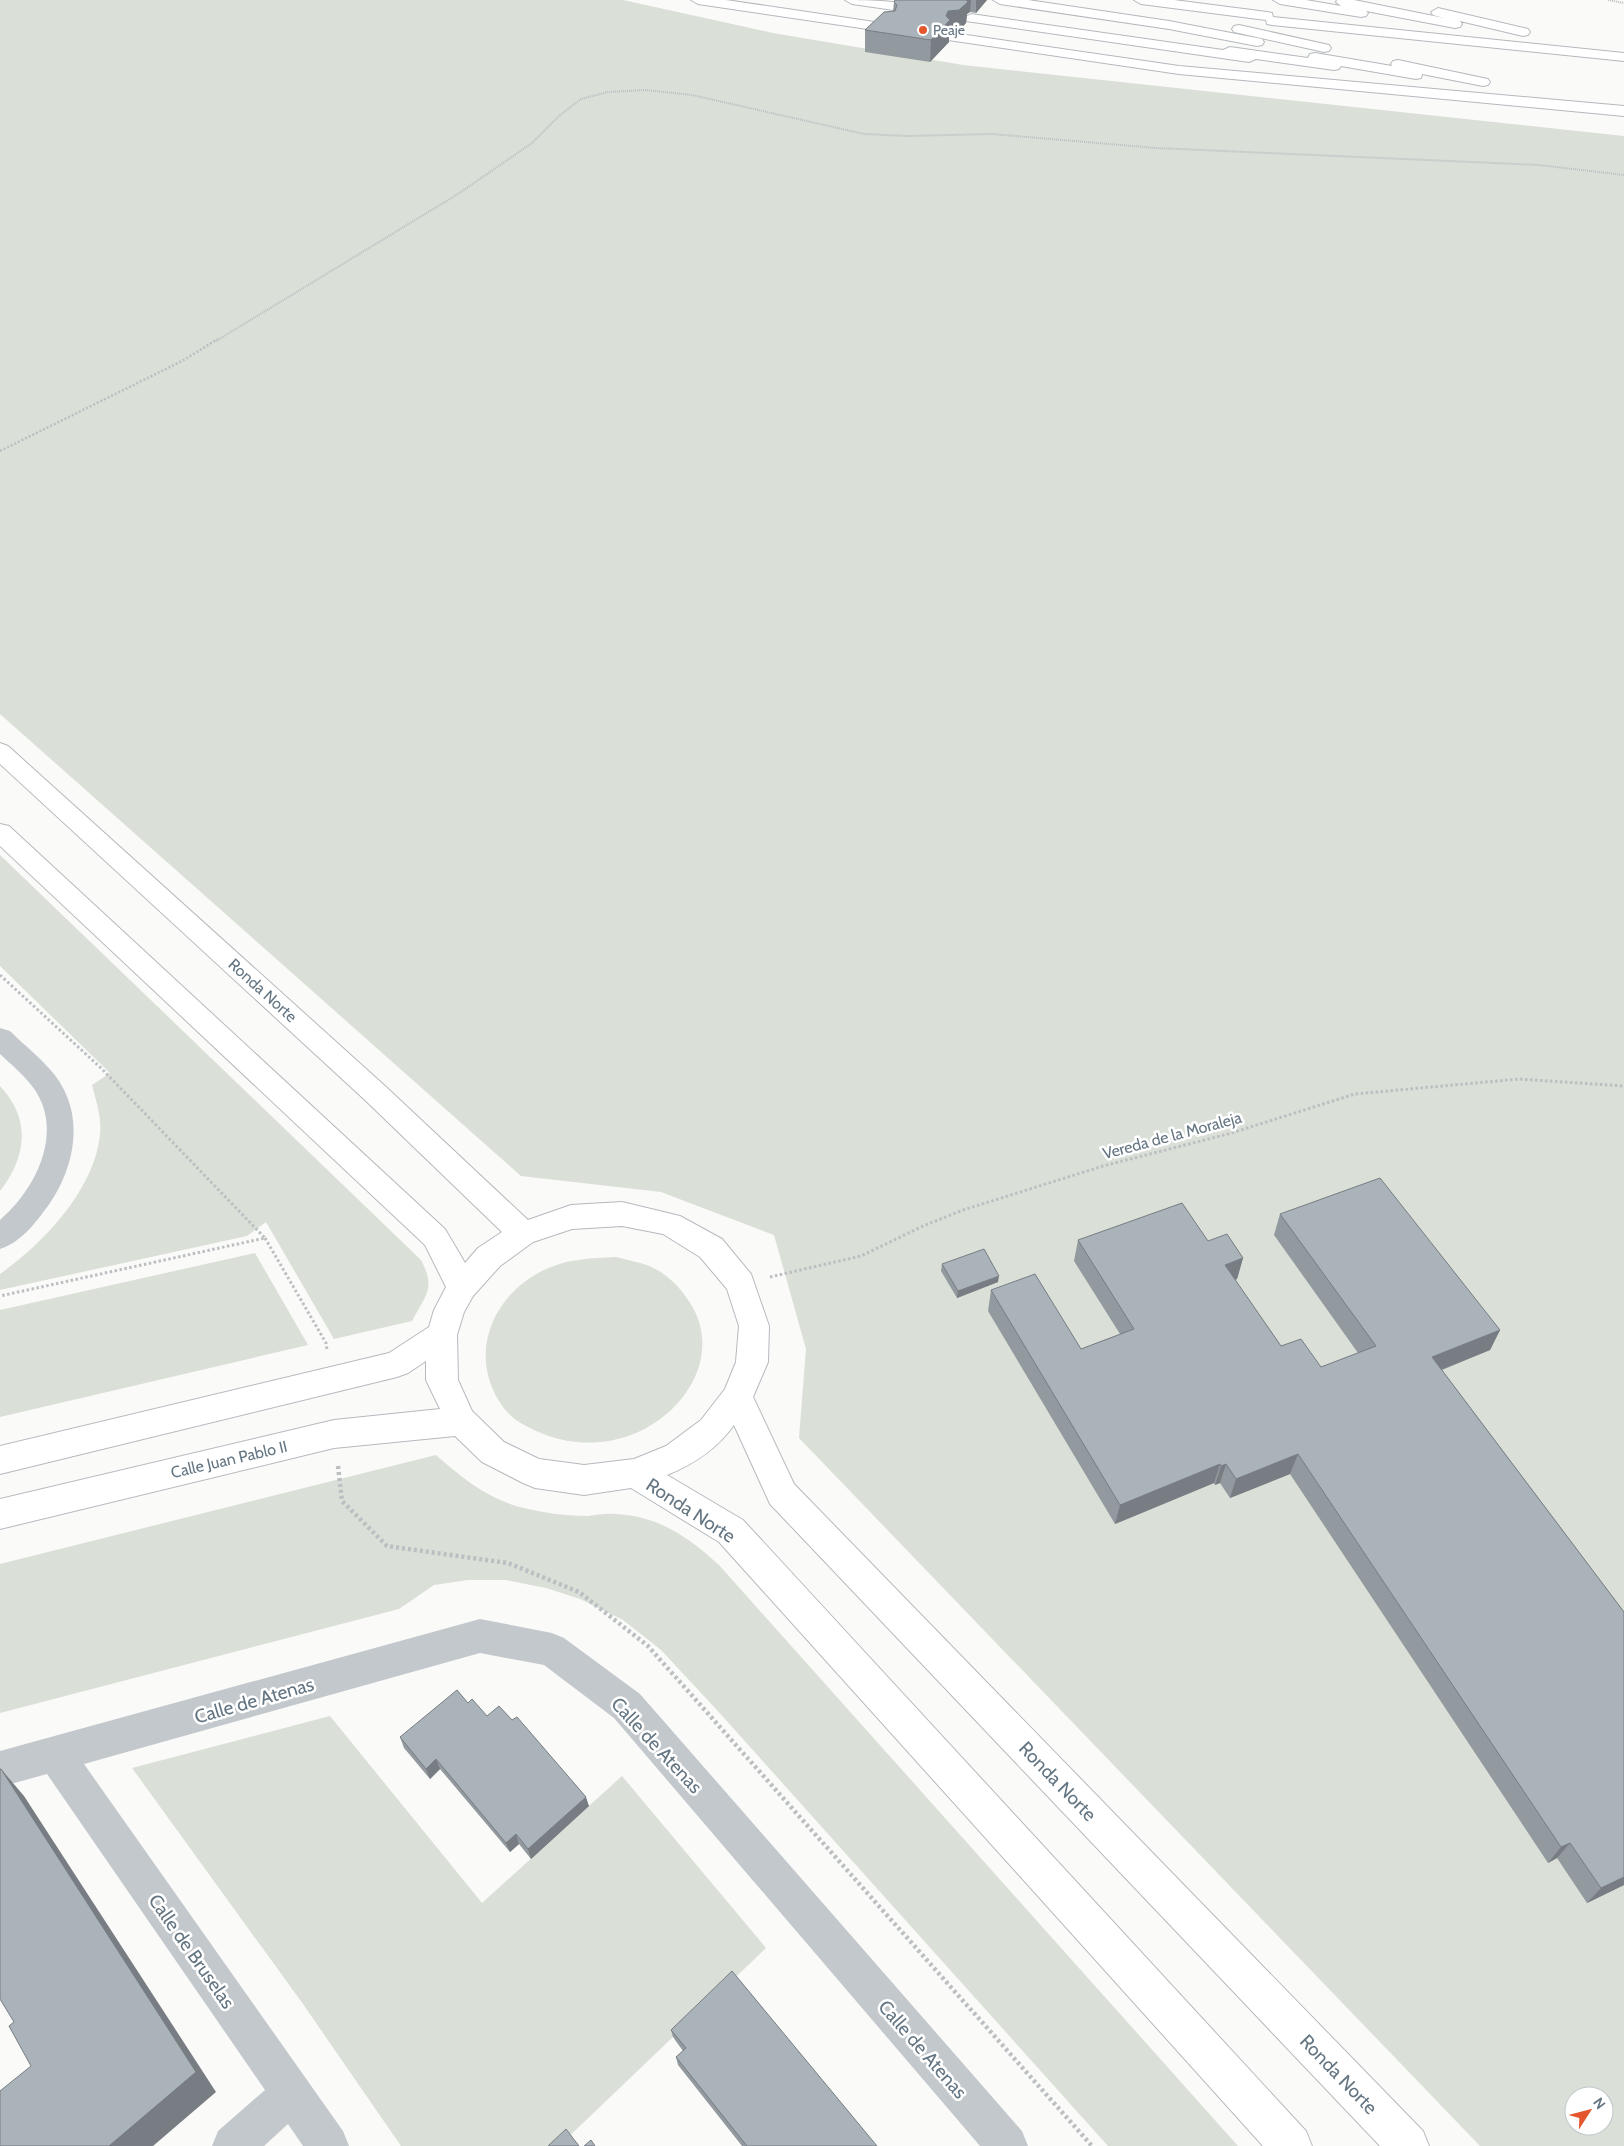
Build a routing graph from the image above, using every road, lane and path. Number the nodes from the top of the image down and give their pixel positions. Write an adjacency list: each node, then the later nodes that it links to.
1 (698, 0): 22 (main road)
2 (734, 0): 22 (main road)
3 (774, 0): 22 (main road)
4 (887, 0): 22 (main road)
5 (1000, 0): 24 (main road)
6 (1033, 0): 24 (main road)
7 (1071, 0): 24 (main road)
8 (1141, 0): 23 (main road)
9 (1174, 0): 23 (main road)
10 (1213, 0): 23 (main road)
11 (1250, 0): 23 (main road)
12 (1280, 0): 23 (main road)
13 (1309, 0): 23 (main road)
14 (1331, 0): 23 (main road)
15 (1347, 0): 23 (main road)
16 (1364, 0): 23 (main road)
17 (1385, 0): 23 (main road)
18 (1608, 0): 21 (path)
19 (846, 2): 22 (main road)
20 (1125, 3): 23 (main road)
21 (1624, 3)
22 (900, 16)
23 (1624, 56)
24 (1593, 106): 24 (main road); 25 (main road)
25 (1624, 111)
26 (1624, 176): 27 (path)
27 (0, 451)
28 (0, 751): 33 (main road, Ronda Norte)
29 (0, 832): 36 (main road)
30 (0, 975): 37 (path)
31 (0, 1038): 34 (street)
32 (1624, 1086): 35 (path, Vereda de la Moraleja)
33 (523, 1234): 35 (main road, Ronda Norte); 36 (main road, Ronda Norte)
34 (0, 1237)
35 (740, 1283): 39 (main road, Ronda Norte)
36 (462, 1287): 38 (main road, Ronda Norte)
37 (0, 1296)
38 (442, 1335): 40 (main road, Ronda Norte); 41 (main road)
39 (738, 1398): 42 (main road, Ronda Norte); 51 (main road, Ronda Norte)
40 (461, 1421): 42 (main road, Ronda Norte); 43 (main road, Calle Juan Pablo II)
41 (0, 1460)
42 (635, 1473): 50 (main road, Ronda Norte)
43 (0, 1514)
44 (56, 1755): 45 (street, Calle de Atenas); 46 (street, Calle de Bruselas); 49 (street, Calle de Atenas)
45 (0, 1769)
46 (291, 2094): 47 (street); 48 (street, Calle de Bruselas)
47 (233, 2146)
48 (328, 2146)
49 (1007, 2146)
50 (1291, 2146)
51 (1408, 2146)

